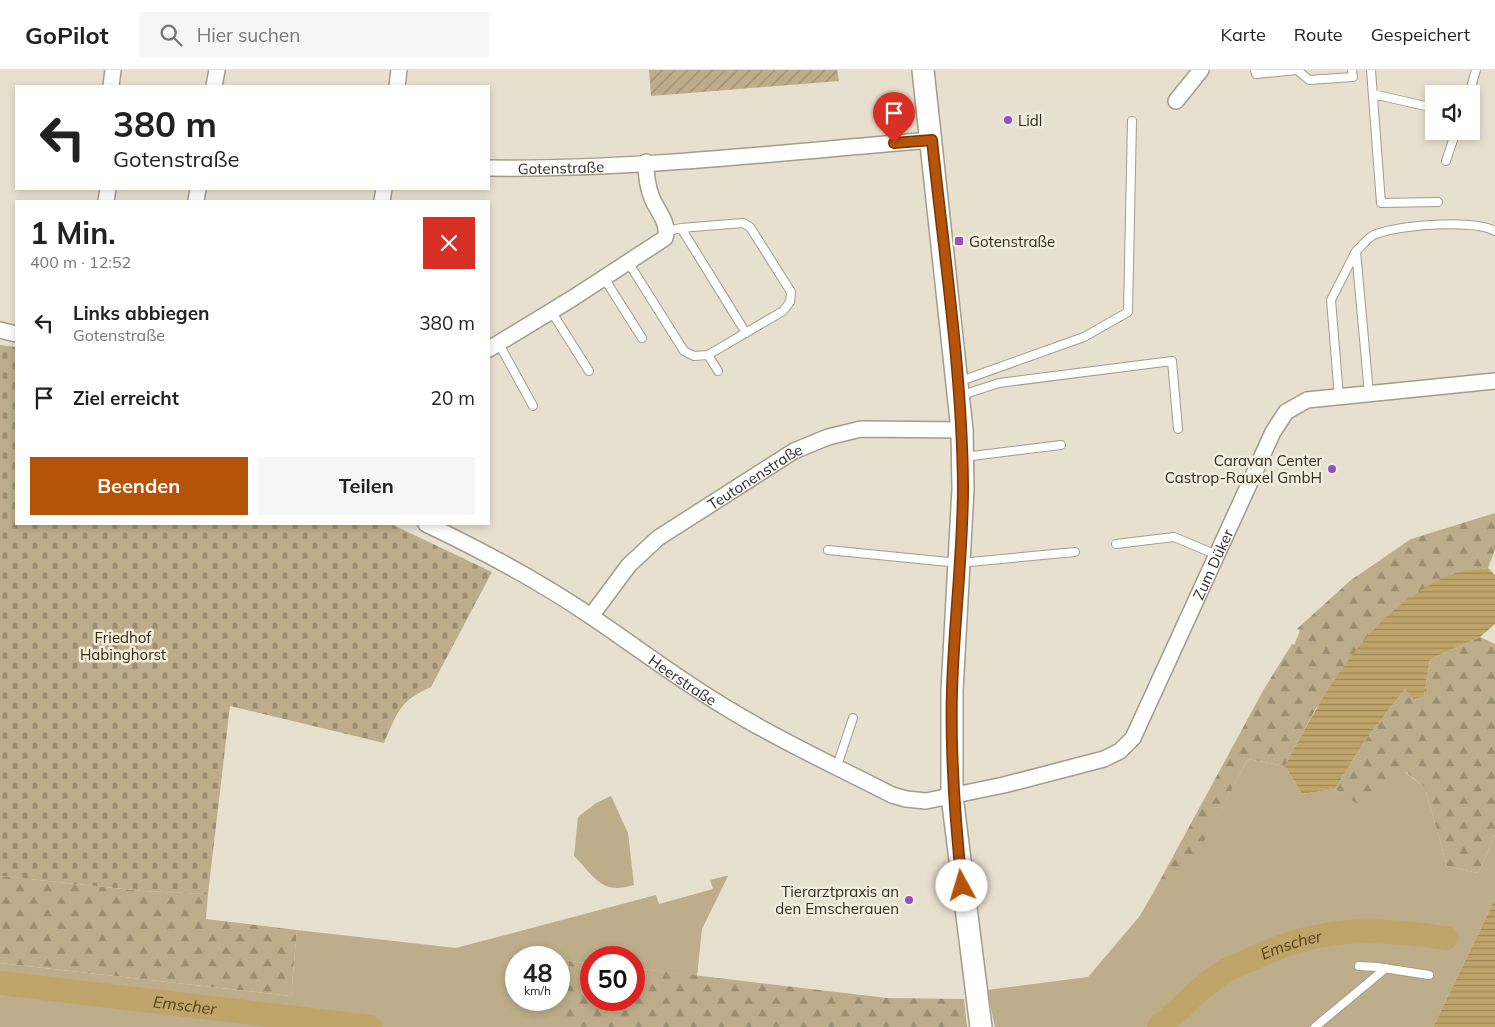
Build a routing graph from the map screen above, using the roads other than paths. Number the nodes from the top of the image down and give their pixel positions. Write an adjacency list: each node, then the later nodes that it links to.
1 (113, 70): 10 (street)
2 (217, 70): 11 (street)
3 (399, 70): 12 (street)
4 (923, 70): 18 (main road)
5 (1201, 70): 15 (street)
6 (1256, 70): 7 (lane)
7 (1352, 70)
8 (1371, 70): 14 (lane)
9 (1476, 70): 13 (lane)
10 (111, 85)
11 (214, 85)
12 (397, 85)
13 (1471, 85)
14 (1373, 94): 16 (lane); 23 (lane)
15 (1176, 101)
16 (1425, 106)
17 (1132, 121): 39 (lane)
18 (932, 140): 21 (street, Gotenstraße); 39 (main road)
19 (1453, 140): 20 (lane)
20 (1446, 161)
21 (646, 162): 22 (street, Gotenstraße); 24 (street)
22 (490, 168)
23 (1438, 202)
24 (674, 230): 27 (street); 31 (lane); 31 (lane)
25 (1495, 231): 26 (lane)
26 (1356, 251): 40 (lane); 41 (lane)
27 (628, 262): 28 (street); 35 (lane)
28 (604, 278): 29 (street); 33 (lane)
29 (551, 311): 34 (street); 36 (lane)
30 (0, 330): 32 (street)
31 (746, 333): 35 (lane)
32 (15, 334)
33 (642, 338)
34 (494, 346): 42 (lane)
35 (708, 355): 37 (lane)
36 (589, 371)
37 (718, 372)
38 (1495, 381): 40 (street, Zum Düker)
39 (959, 389): 43 (lane); 44 (main road)
40 (1369, 394): 41 (street, Zum Düker)
41 (1339, 397): 51 (street, Zum Düker)
42 (533, 406)
43 (1178, 429)
44 (962, 430): 46 (main road); 53 (street, Teutonenstraße)
45 (1061, 445): 46 (lane)
46 (962, 458): 52 (main road)
47 (428, 525): 53 (street, Heerstraße)
48 (1116, 544): 51 (lane)
49 (828, 550): 52 (lane)
50 (1075, 552): 52 (lane)
51 (1216, 555): 56 (street, Zum Düker)
52 (958, 563): 56 (main road)
53 (591, 616): 55 (street, Heerstraße)
54 (853, 718): 55 (lane)
55 (837, 766): 56 (street, Heerstraße)
56 (952, 796): 60 (main road)
57 (1359, 966): 58 (lane)
58 (1386, 968): 59 (lane); 61 (lane)
59 (1428, 976)
60 (981, 1027)
61 (1314, 1027)

